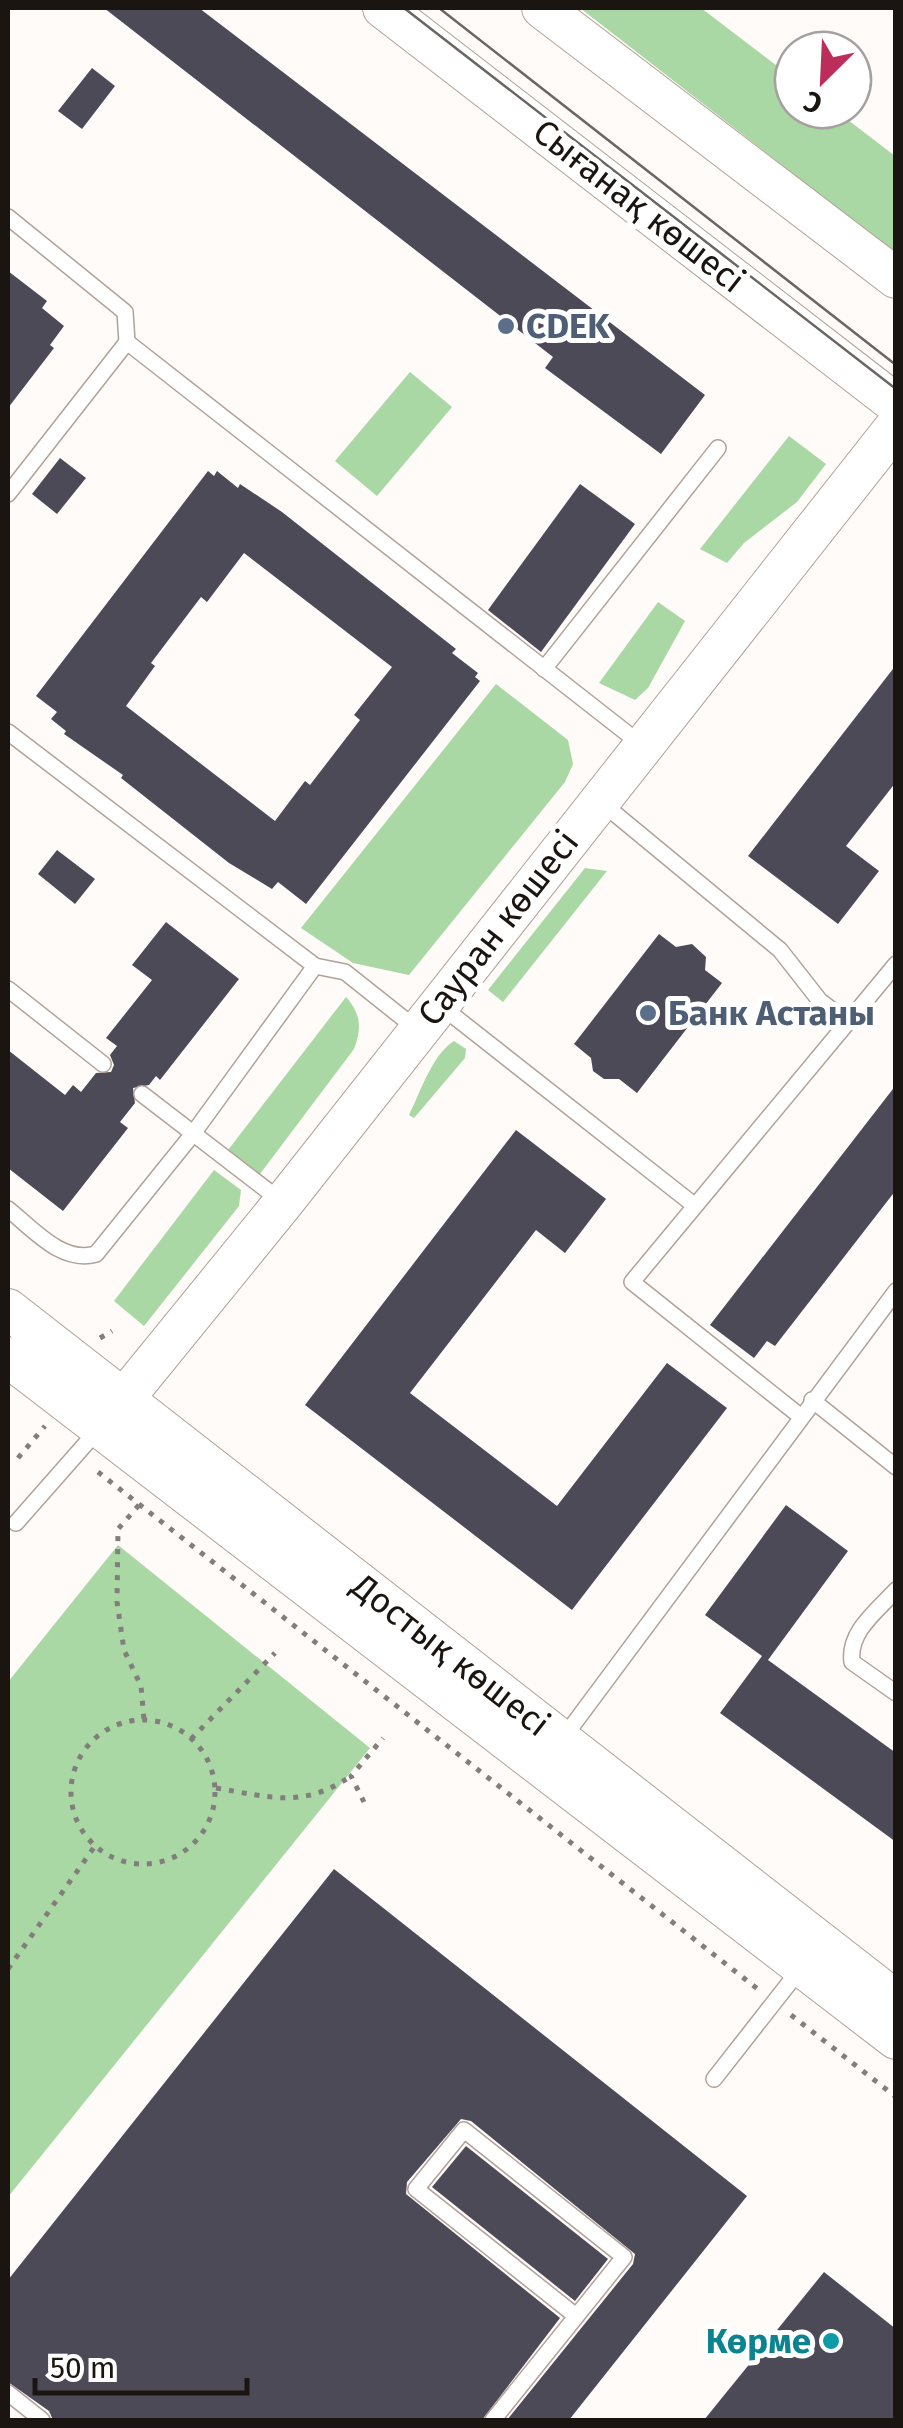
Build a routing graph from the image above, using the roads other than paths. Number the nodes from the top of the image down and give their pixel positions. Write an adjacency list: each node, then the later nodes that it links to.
1 (383, 8): 6 (street, Сығанақ көшесі)
2 (542, 8): 4 (street)
3 (8, 216): 5 (lane)
4 (896, 278)
5 (127, 342): 9 (lane); 10 (lane)
6 (896, 404)
7 (896, 426): 12 (street, Сауран көшесі)
8 (718, 448): 10 (lane)
9 (8, 494)
10 (544, 669): 12 (lane)
11 (8, 732): 15 (lane)
12 (642, 745): 13 (street, Сауран көшесі)
13 (599, 800): 17 (street, Сауран көшесі); 18 (lane)
14 (896, 964): 18 (lane)
15 (315, 966): 17 (lane); 21 (lane)
16 (8, 989): 19 (lane)
17 (428, 1016): 22 (street, Сауран көшесі); 23 (lane)
18 (848, 1022): 23 (lane)
19 (103, 1064)
20 (142, 1094): 21 (lane)
21 (192, 1135): 22 (lane); 24 (lane)
22 (283, 1203): 30 (street, Сауран көшесі)
23 (694, 1205): 29 (lane)
24 (8, 1208)
25 (896, 1290): 28 (lane)
26 (8, 1309): 30 (street, Достық көшесі)
27 (8, 1357): 30 (street, Достық көшесі)
28 (812, 1400): 29 (lane); 31 (lane)
29 (800, 1416): 35 (lane)
30 (101, 1427): 32 (lane); 35 (street, Достық көшесі); 36 (street, Достық көшесі)
31 (896, 1467)
32 (16, 1523)
33 (896, 1590): 34 (lane)
34 (896, 1693)
35 (561, 1741): 37 (street, Достық көшесі)
36 (802, 1966): 38 (street, Достық көшесі); 39 (lane)
37 (896, 2002)
38 (896, 2039)
39 (714, 2079)
40 (576, 2316): 40 (lane); 43 (lane)
41 (8, 2393): 42 (lane)
42 (42, 2420)
43 (493, 2420)

